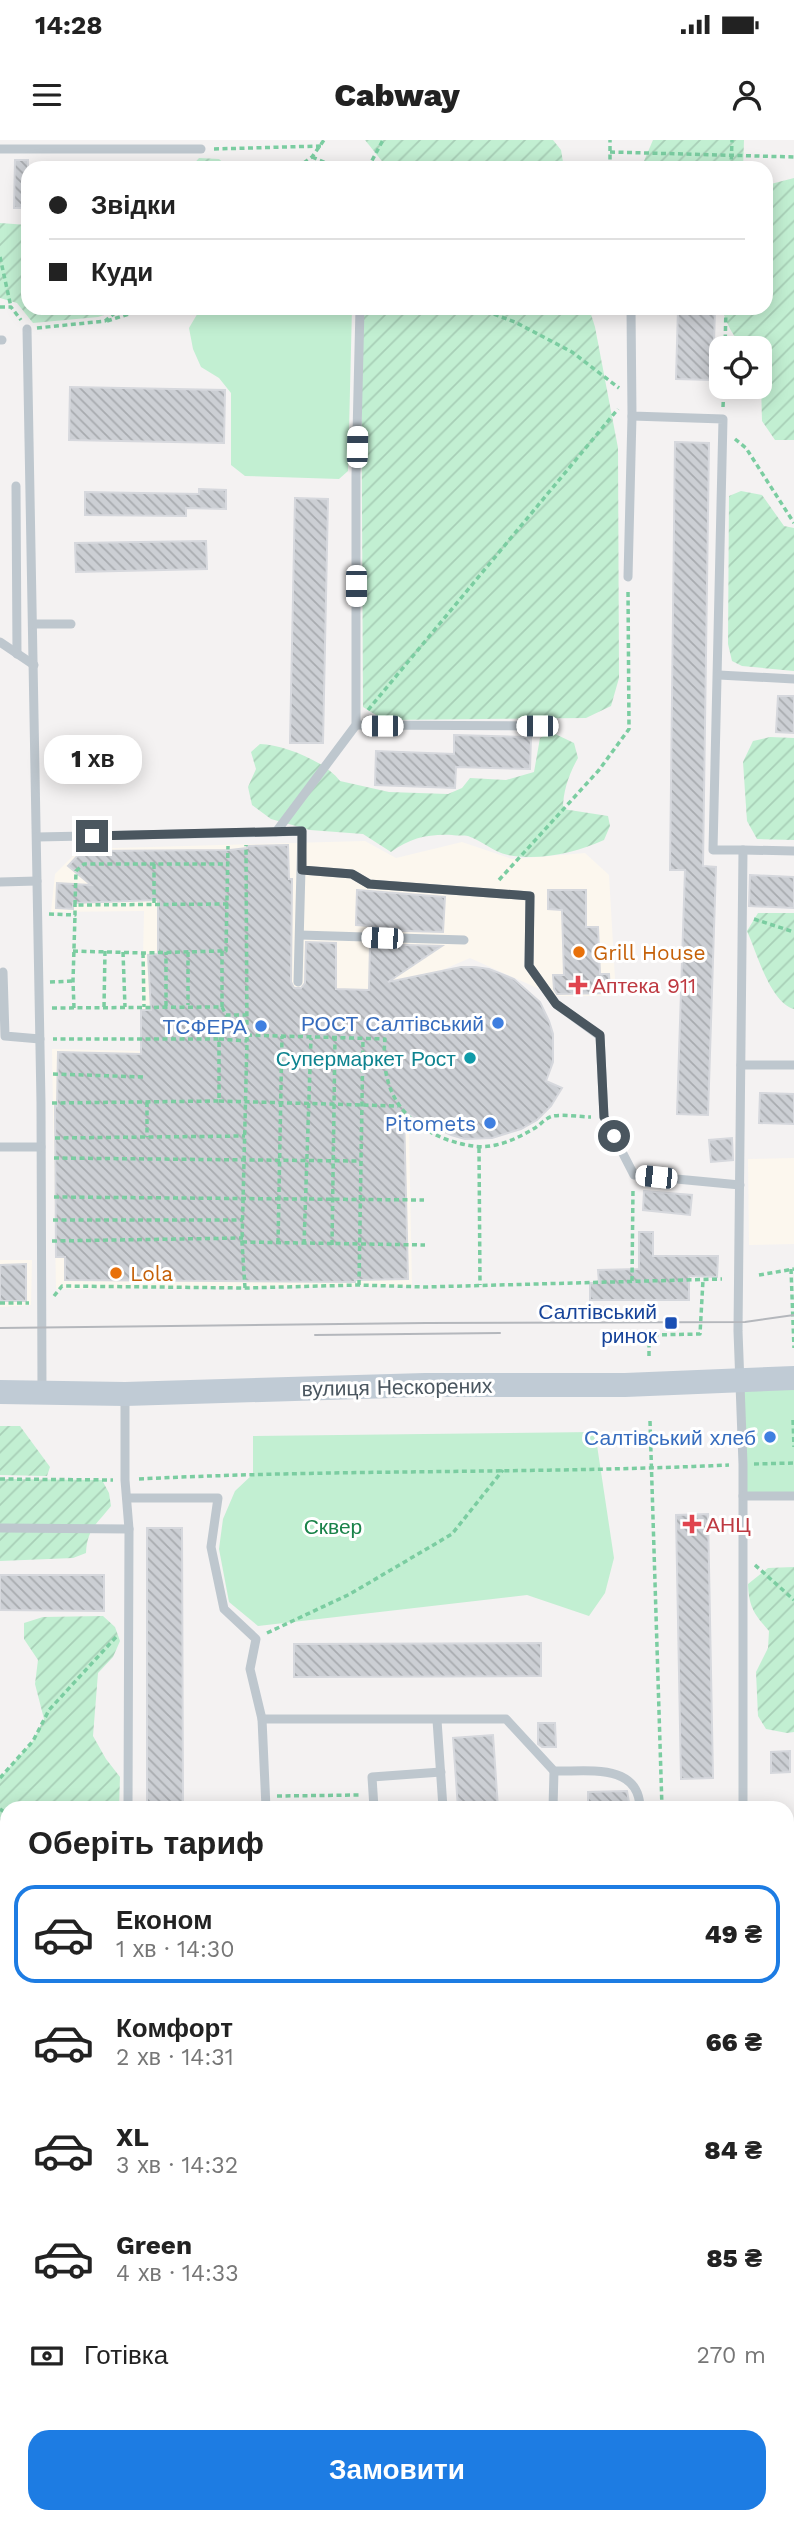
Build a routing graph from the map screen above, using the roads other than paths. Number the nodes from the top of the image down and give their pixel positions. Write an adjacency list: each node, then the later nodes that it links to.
1 (0, 149): 2 (lane)
2 (201, 149)
3 (360, 315): 16 (lane)
4 (631, 315): 6 (lane)
5 (27, 329): 9 (lane)
6 (632, 416): 8 (lane); 14 (lane)
7 (16, 486): 12 (lane)
8 (628, 577)
9 (33, 624): 10 (lane); 13 (lane)
10 (71, 624)
11 (0, 642): 12 (lane)
12 (17, 654): 13 (lane)
13 (34, 665): 19 (lane)
14 (719, 675): 15 (lane); 20 (lane)
15 (794, 679)
16 (356, 726): 17 (lane); 18 (lane)
17 (537, 726)
18 (276, 832): 19 (lane); 22 (lane)
19 (37, 837): 24 (lane)
20 (743, 850): 21 (lane); 30 (lane)
21 (794, 851)
22 (302, 870): 25 (lane); 34 (lane)
23 (0, 881): 24 (lane)
24 (37, 881): 29 (lane)
25 (300, 936): 26 (lane); 28 (lane)
26 (464, 940)
27 (3, 972): 29 (lane)
28 (298, 982)
29 (40, 1040): 33 (lane)
30 (741, 1065): 31 (lane); 34 (lane)
31 (794, 1065)
32 (0, 1147): 33 (lane)
33 (41, 1148): 38 (lane)
34 (740, 1185): 36 (lane)
35 (794, 1378): 36 (main road, вулиця Нескорених)
36 (741, 1381): 39 (main road, вулиця Нескорених); 40 (lane)
37 (0, 1392): 38 (main road, вулиця Нескорених)
38 (42, 1392): 39 (main road, вулиця Нескорених)
39 (125, 1394): 42 (lane)
40 (743, 1496): 41 (lane); 55 (lane)
41 (794, 1496)
42 (127, 1498): 44 (lane); 45 (lane)
43 (0, 1528): 44 (lane)
44 (129, 1529): 49 (lane)
45 (262, 1719): 46 (lane); 50 (lane)
46 (437, 1720): 47 (lane); 48 (lane)
47 (554, 1771): 53 (lane); 54 (lane)
48 (442, 1772): 51 (lane); 52 (lane)
49 (128, 1801)
50 (266, 1801)
51 (373, 1801)
52 (443, 1801)
53 (553, 1801)
54 (638, 1801)
55 (743, 1801)

